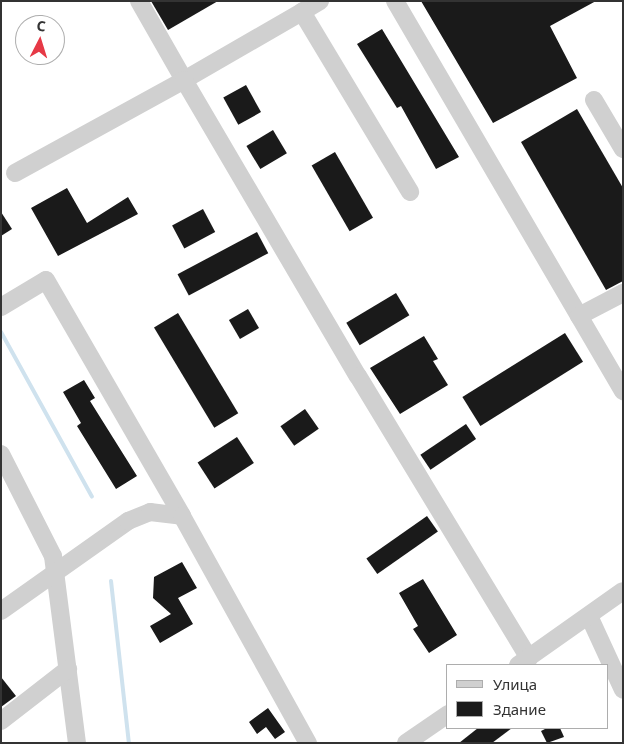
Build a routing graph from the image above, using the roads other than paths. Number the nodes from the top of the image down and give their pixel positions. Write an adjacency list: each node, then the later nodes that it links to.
1 (139, 1): 5 (street)
2 (320, 1): 4 (street)
3 (395, 1): 12 (street)
4 (302, 12): 5 (street); 9 (street)
5 (184, 80): 8 (street); 20 (street)
6 (594, 100): 7 (street)
7 (623, 149)
8 (15, 173)
9 (410, 192)
10 (623, 293): 12 (street)
11 (1, 308): 15 (street)
12 (579, 316): 13 (street)
13 (623, 391)
14 (1, 454): 16 (street)
15 (182, 516): 16 (street); 26 (street)
16 (56, 569): 18 (street); 21 (street)
17 (623, 591): 19 (street)
18 (1, 611)
19 (589, 616): 20 (street); 22 (street)
20 (523, 662)
21 (68, 669): 24 (street); 25 (street)
22 (623, 690)
23 (446, 715): 27 (street)
24 (1, 721)
25 (77, 743)
26 (308, 743)
27 (406, 743)

